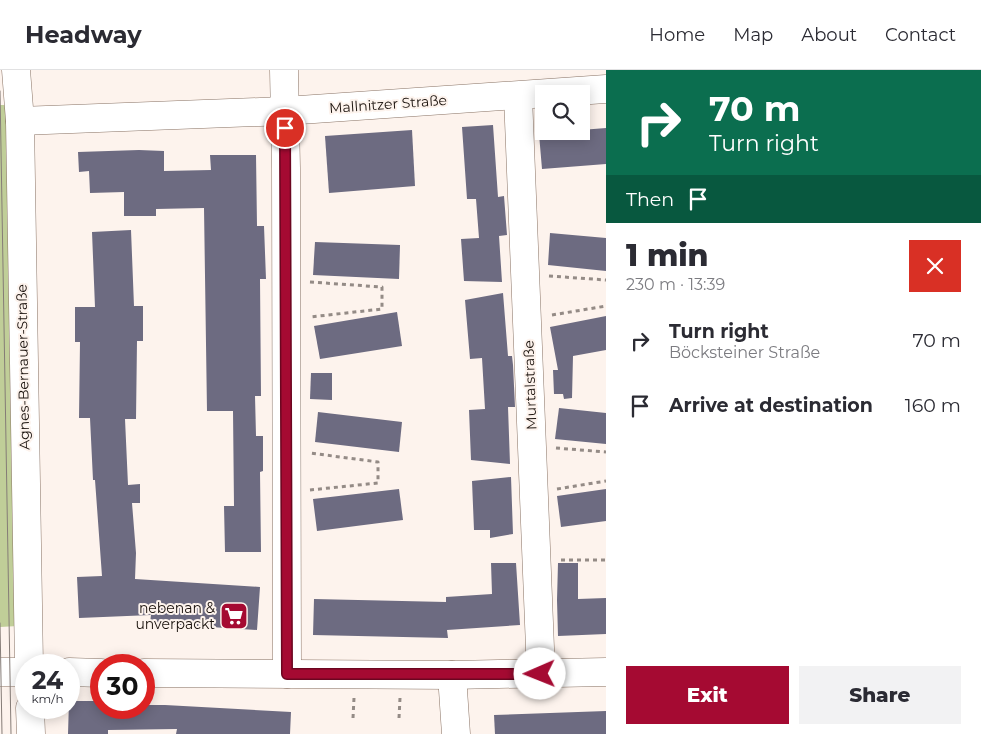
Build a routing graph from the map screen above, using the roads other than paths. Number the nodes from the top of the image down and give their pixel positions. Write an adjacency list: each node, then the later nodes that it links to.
1 (16, 70): 6 (street, Agnes-Bernauer-Straße)
2 (284, 70): 5 (street)
3 (606, 89): 4 (street, Mallnitzer Straße)
4 (518, 96): 5 (street, Mallnitzer Straße); 13 (street, Murtalstraße)
5 (285, 111): 6 (street, Mallnitzer Straße); 12 (street)
6 (20, 121): 7 (street, Agnes-Bernauer-Straße)
7 (29, 654)
8 (0, 672): 9 (street)
9 (15, 672)
10 (606, 672): 13 (street)
11 (155, 673): 12 (street)
12 (287, 674): 14 (street)
13 (540, 674): 14 (street)
14 (452, 675): 17 (street)
15 (30, 719): 16 (street)
16 (31, 734)
17 (456, 734)

